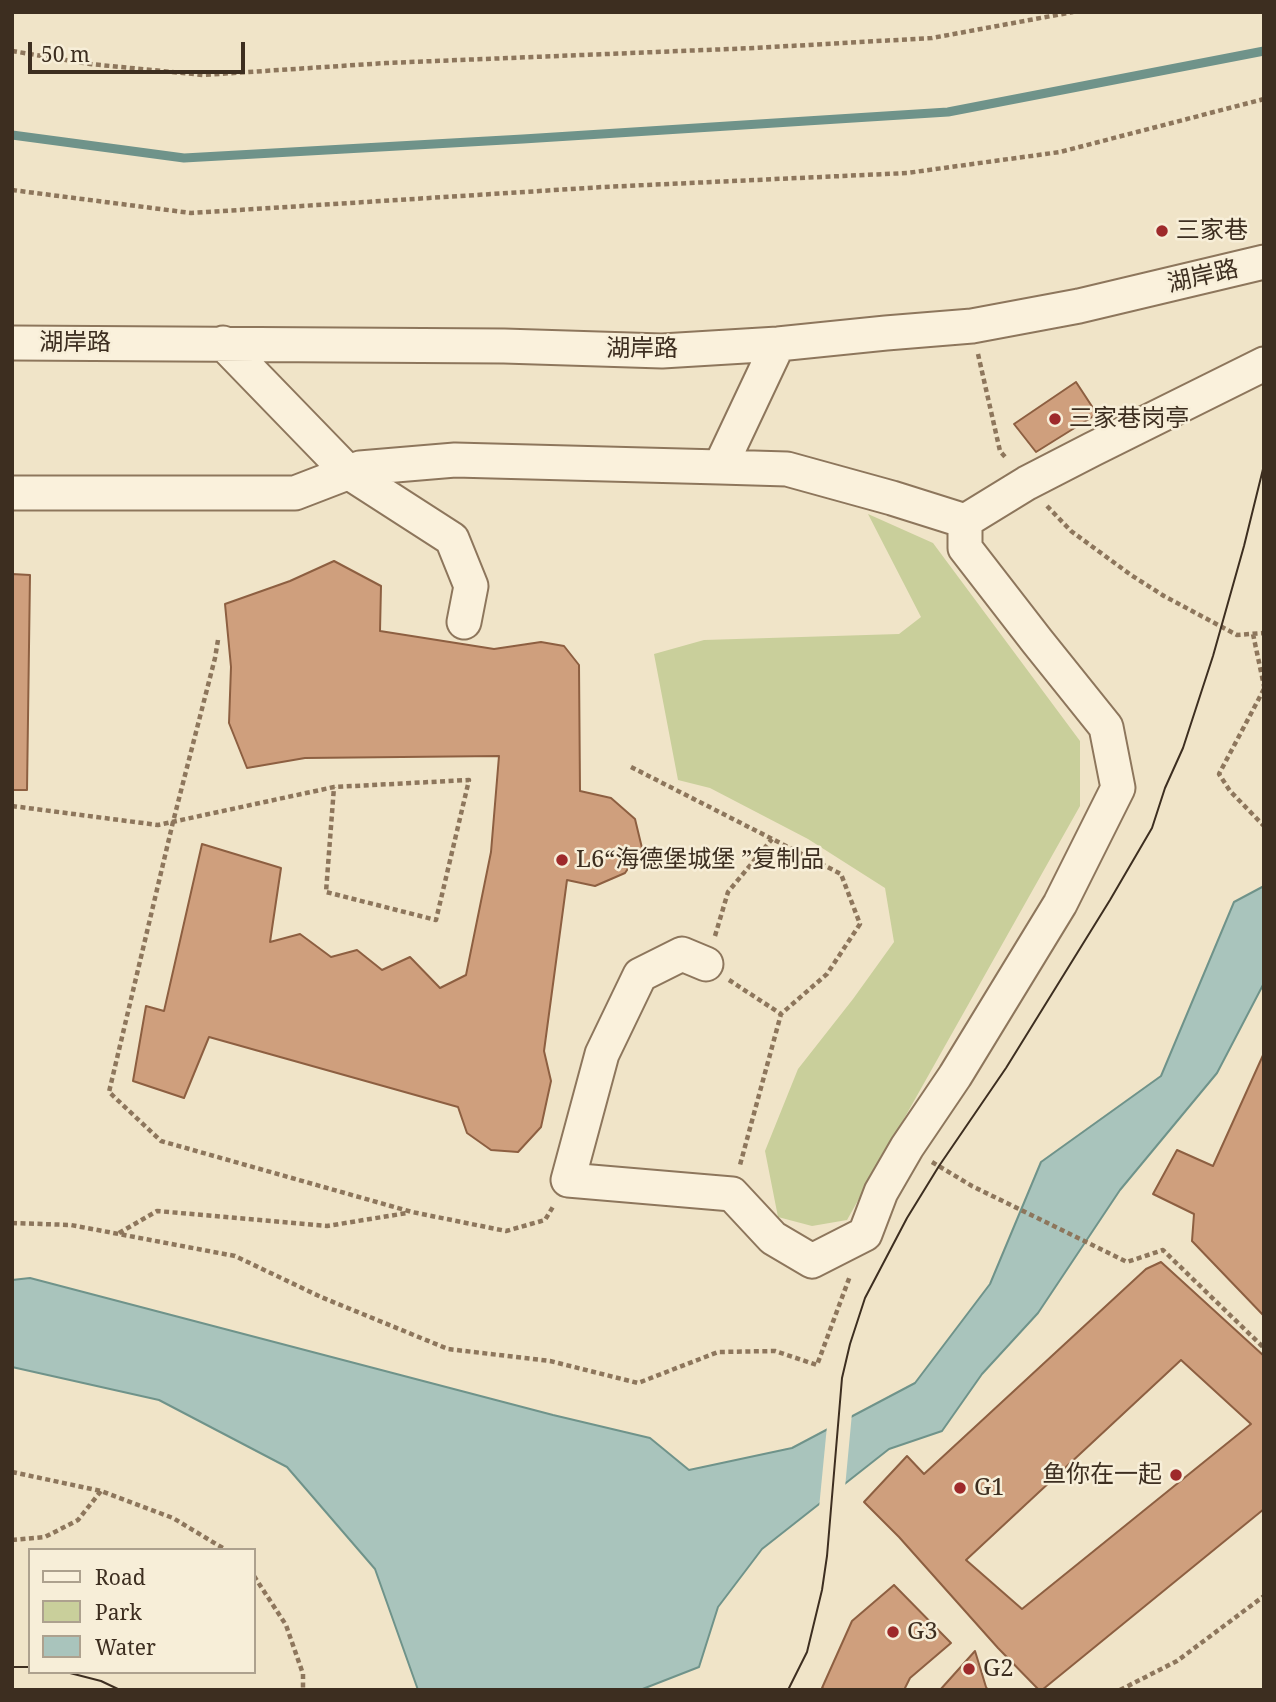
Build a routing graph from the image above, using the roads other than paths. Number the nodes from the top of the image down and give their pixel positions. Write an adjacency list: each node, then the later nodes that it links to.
1 (1264, 261): 4 (street, 湖岸路)
2 (12, 343): 3 (street, 湖岸路)
3 (223, 344): 4 (street, 湖岸路); 7 (street)
4 (778, 344): 6 (street)
5 (1264, 364): 9 (street)
6 (720, 467): 7 (street); 9 (street)
7 (348, 472): 8 (street); 10 (street)
8 (12, 493)
9 (965, 521): 11 (street)
10 (464, 622)
11 (706, 964)

